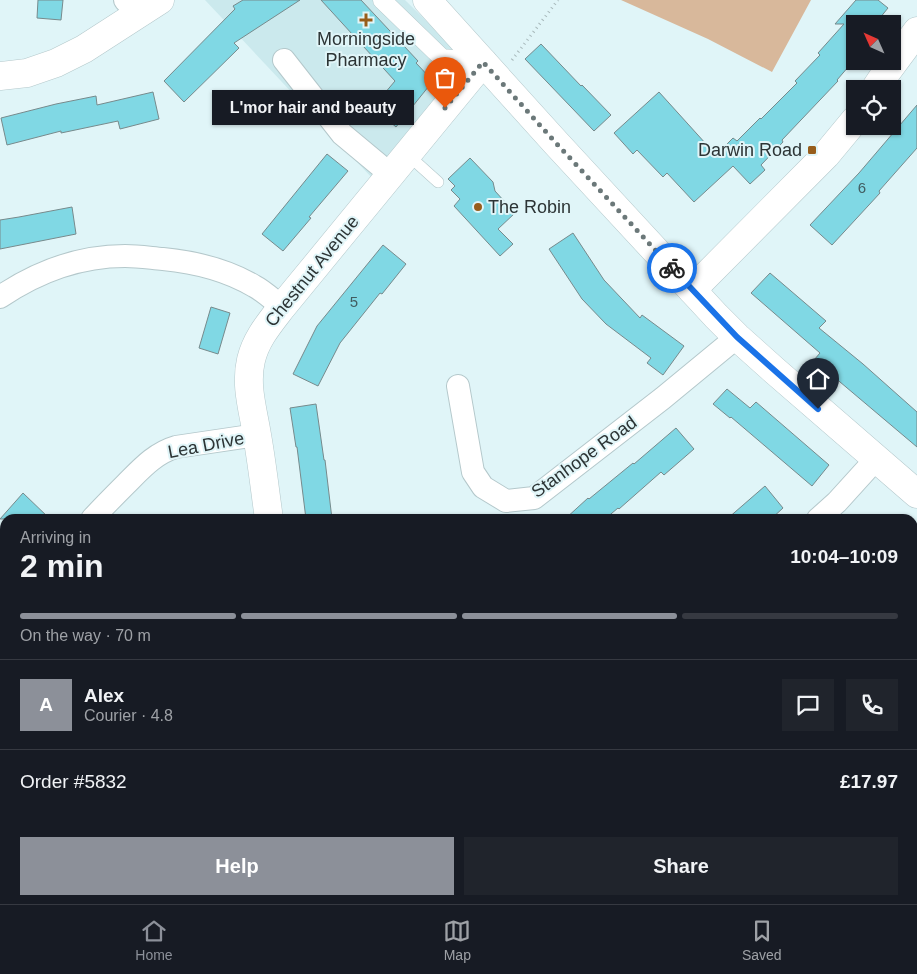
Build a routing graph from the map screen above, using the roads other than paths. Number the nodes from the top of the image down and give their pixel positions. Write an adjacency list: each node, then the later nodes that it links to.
1 (382, 0): 6 (street)
2 (427, 0): 6 (street)
3 (141, 5): 7 (street)
4 (917, 31): 8 (street)
5 (284, 60): 11 (street)
6 (490, 70): 10 (street, Chestnut Avenue); 13 (street)
7 (0, 76)
8 (881, 80)
9 (846, 131): 13 (street)
10 (407, 154): 11 (street, Chestnut Avenue); 12 (lane)
11 (390, 174): 15 (street, Chestnut Avenue)
12 (438, 182)
13 (692, 290): 16 (street)
14 (0, 297): 15 (street)
15 (282, 307): 18 (street, Chestnut Avenue)
16 (737, 337): 17 (street, Stanhope Road); 19 (street)
17 (458, 386)
18 (257, 435): 21 (street, Lea Drive); 22 (street, Chestnut Avenue)
19 (876, 459): 20 (street); 23 (street)
20 (917, 494)
21 (97, 514)
22 (268, 514)
23 (824, 514)

